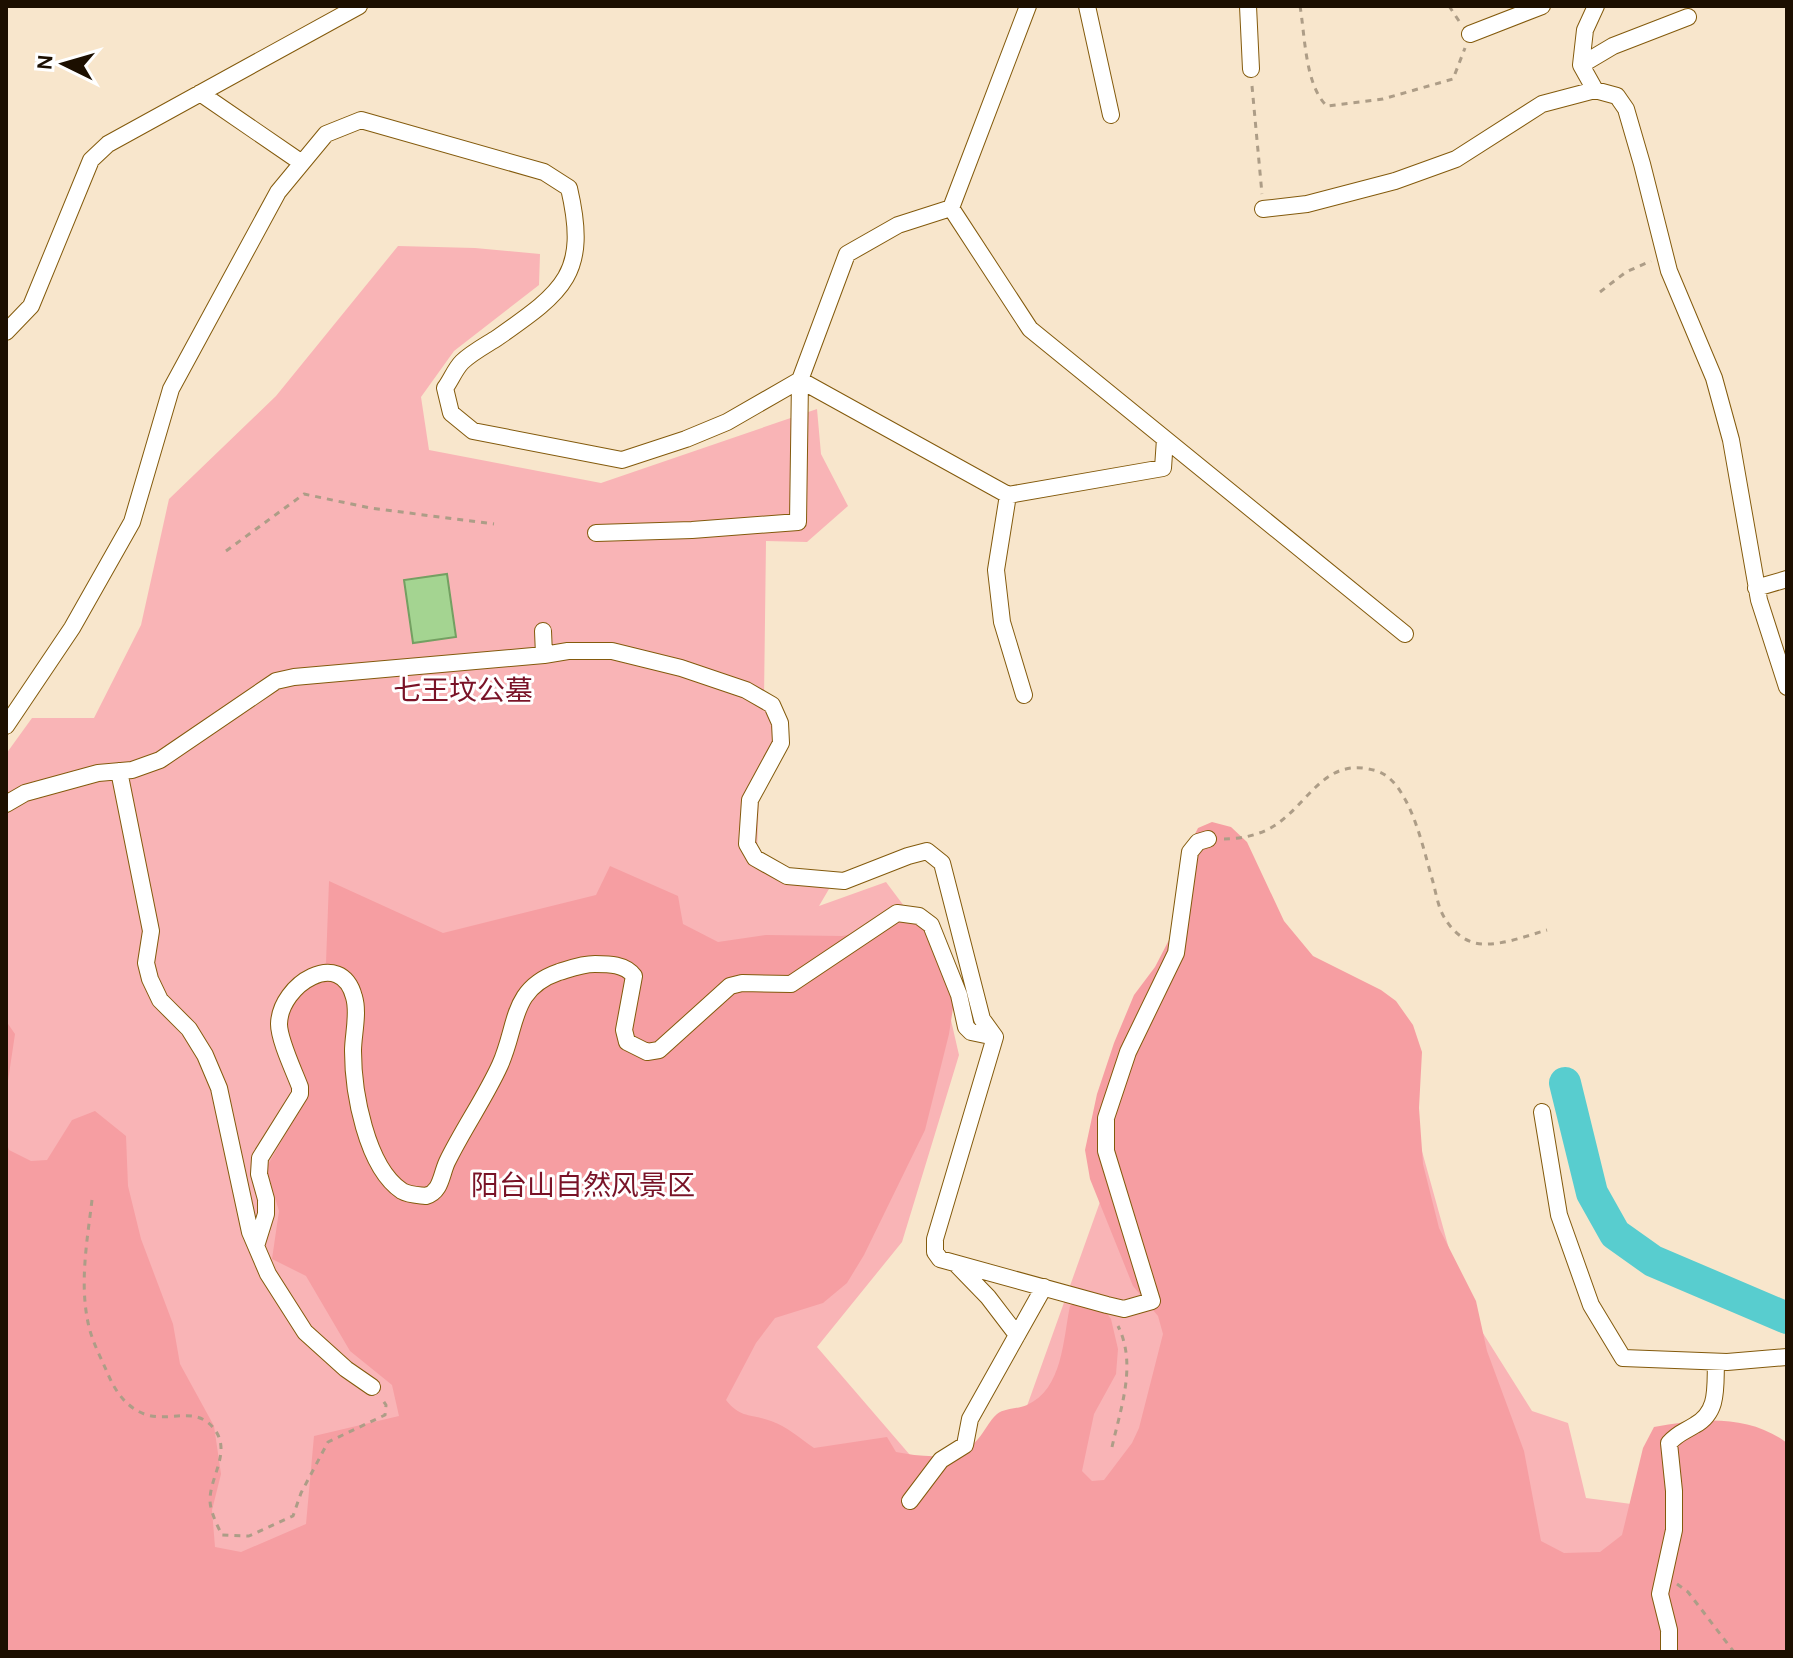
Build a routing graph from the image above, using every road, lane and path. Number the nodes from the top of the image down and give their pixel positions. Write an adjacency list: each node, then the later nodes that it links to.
1 (359, 6): 13 (street)
2 (1028, 6): 16 (street)
3 (1087, 6): 14 (street)
4 (1248, 6): 11 (street)
5 (1300, 6): 9 (path)
6 (1542, 6): 9 (street)
7 (1596, 6): 10 (street)
8 (1688, 17): 10 (street)
9 (1470, 34)
10 (1581, 65): 12 (street)
11 (1251, 69): 17 (path)
12 (1595, 90): 17 (street); 18 (street)
13 (200, 93): 15 (street); 20 (street)
14 (1111, 115)
15 (302, 163): 21 (street); 34 (street)
16 (951, 208): 21 (street); 22 (street)
17 (1263, 209)
18 (1664, 255): 19 (path); 28 (street)
19 (1600, 292)
20 (6, 332)
21 (800, 380): 23 (street); 25 (street)
22 (1165, 439): 23 (street); 30 (street)
23 (1008, 495): 33 (street)
24 (494, 524): 26 (path)
25 (596, 533)
26 (226, 551)
27 (1787, 579): 28 (street)
28 (1756, 588): 32 (street)
29 (543, 631): 31 (street)
30 (1405, 634)
31 (544, 655): 35 (street); 39 (street)
32 (1787, 687)
33 (1024, 695)
34 (6, 726)
35 (119, 771): 36 (street); 42 (street)
36 (6, 804)
37 (1208, 839): 38 (path); 45 (street)
38 (1547, 930)
39 (995, 1037): 42 (street); 43 (street)
40 (1542, 1112): 48 (street)
41 (92, 1200): 49 (path)
42 (256, 1246): 49 (street)
43 (955, 1263): 44 (street); 46 (street)
44 (1044, 1287): 45 (street); 46 (street)
45 (1107, 1305): 50 (path)
46 (1017, 1335): 51 (street)
47 (1787, 1357): 48 (street)
48 (1716, 1362): 52 (street)
49 (372, 1387)
50 (1112, 1447)
51 (910, 1501)
52 (1664, 1576): 53 (street); 54 (path)
53 (1669, 1652)
54 (1734, 1652)

